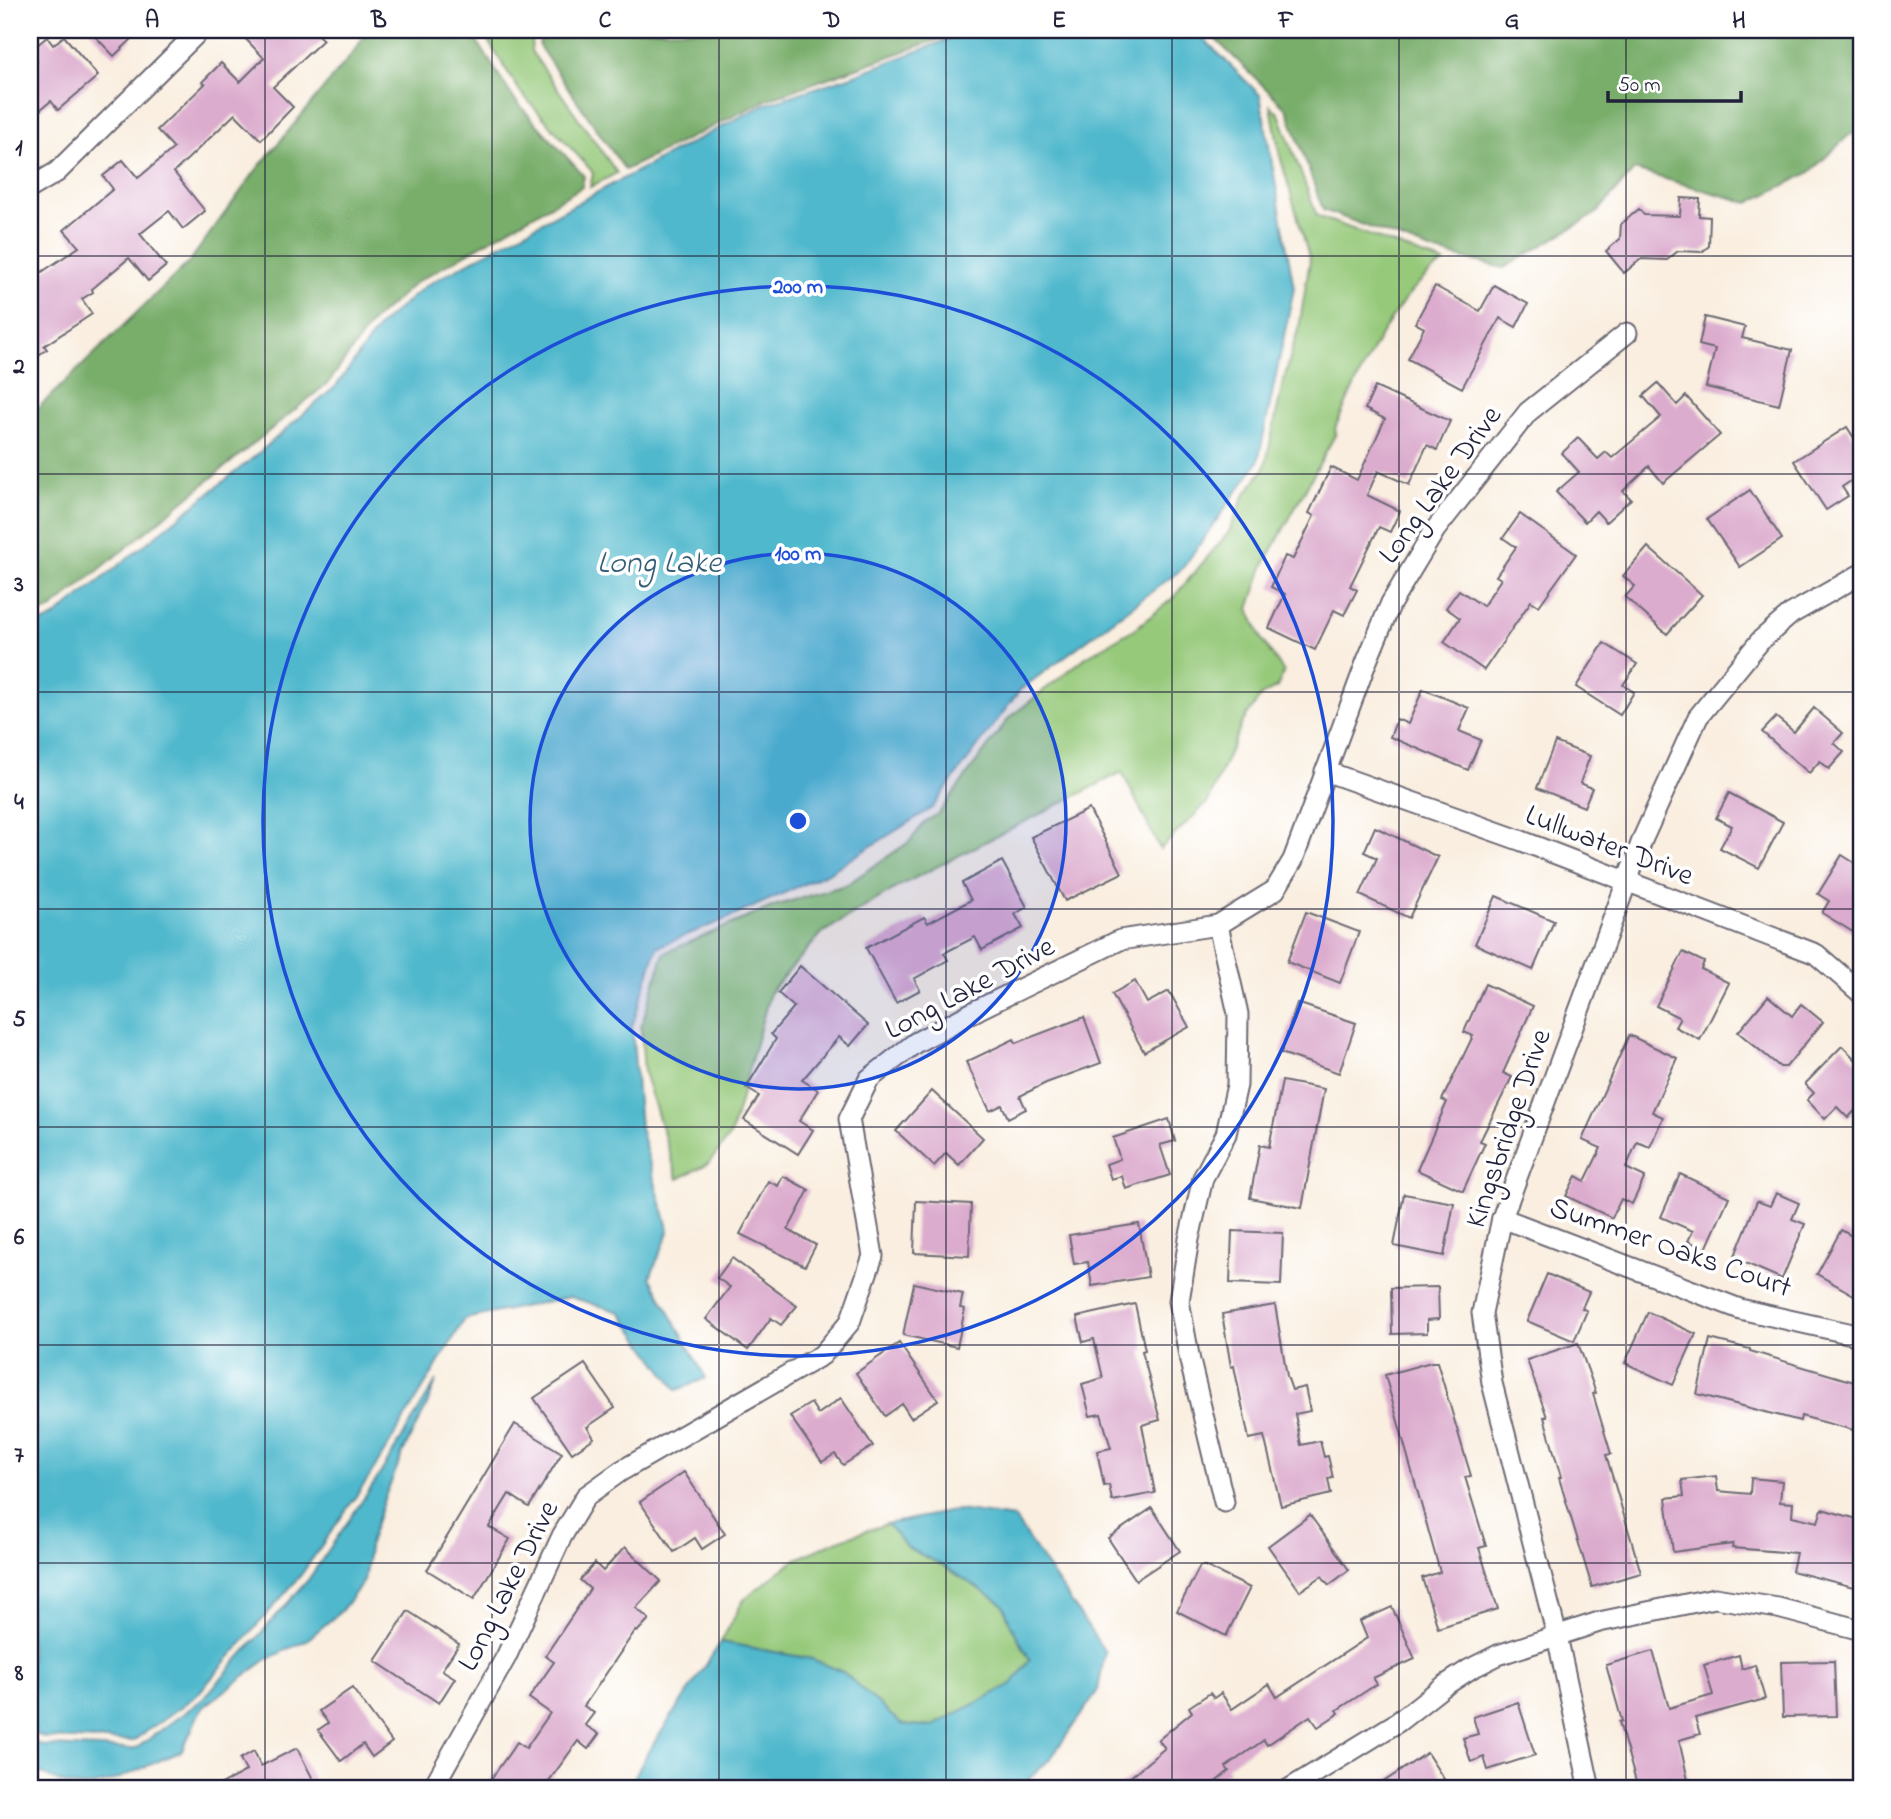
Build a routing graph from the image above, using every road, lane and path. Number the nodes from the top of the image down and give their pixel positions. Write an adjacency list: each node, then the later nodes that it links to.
1 (200, 30): 2 (street)
2 (30, 188)
3 (1627, 333): 5 (street, Long Lake Drive)
4 (1861, 574): 6 (street, Kingsbridge Drive)
5 (1325, 771): 6 (street, Lullwater Drive); 7 (street, Long Lake Drive)
6 (1627, 883): 8 (street, Lullwater Drive); 9 (street, Kingsbridge Drive)
7 (1218, 925): 11 (street); 14 (street, Long Lake Drive)
8 (1861, 993)
9 (1502, 1218): 10 (street, Summer Oaks Court); 13 (street, Kingsbridge Drive)
10 (1861, 1336)
11 (1224, 1502)
12 (1861, 1630): 13 (street)
13 (1557, 1636): 15 (street); 16 (street, Kingsbridge Drive)
14 (432, 1789)
15 (1289, 1789)
16 (1590, 1789)

